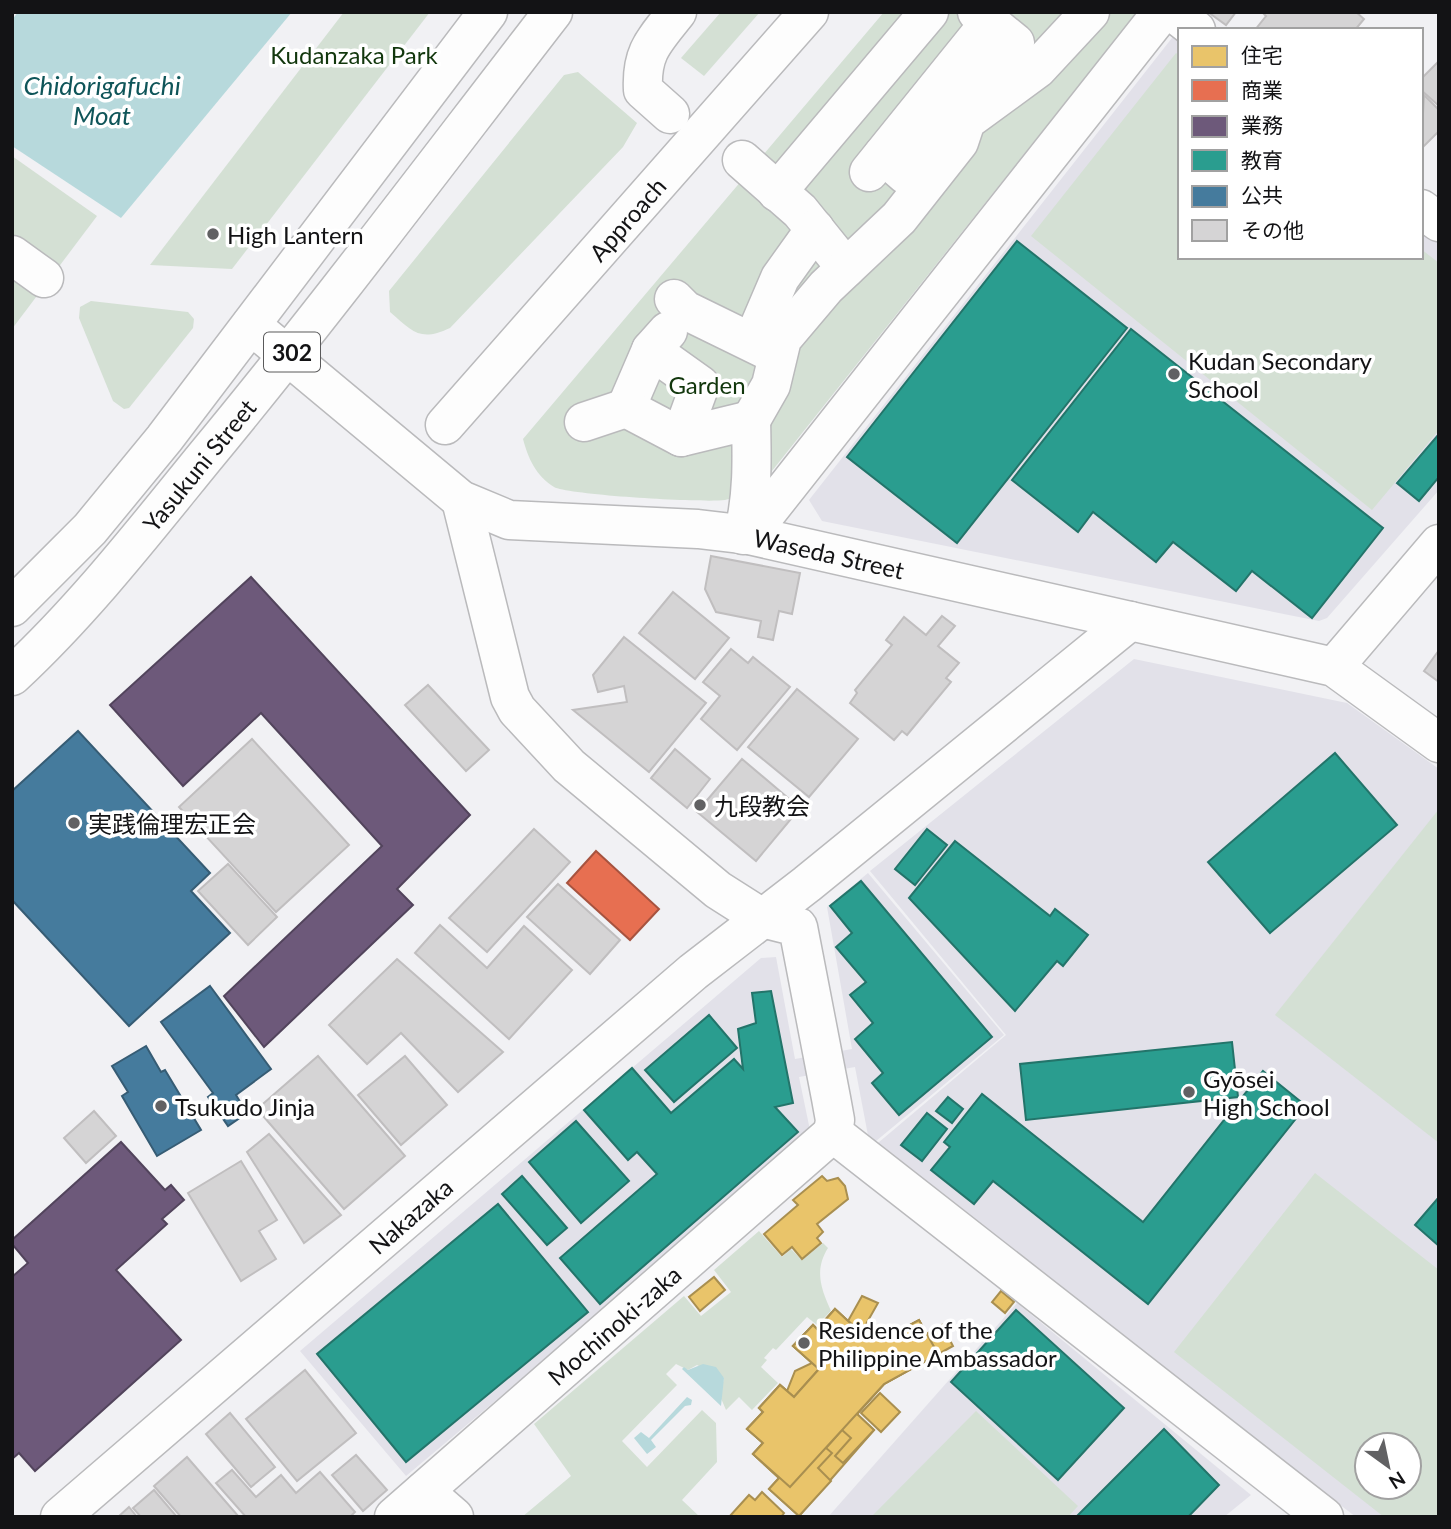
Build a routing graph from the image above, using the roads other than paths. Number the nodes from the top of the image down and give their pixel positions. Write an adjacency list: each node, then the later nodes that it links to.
1 (488, 12): 21 (street, Yasukuni Street / 302)
2 (552, 12): 24 (street, Yasukuni Street / 302)
3 (677, 12): 12 (street)
4 (809, 12): 28 (street, Approach)
5 (929, 12): 11 (street)
6 (1090, 12): 19 (street)
7 (1162, 12): 31 (street)
8 (1173, 12): 10 (street)
9 (984, 17): 11 (street)
10 (1193, 28)
11 (858, 94): 14 (street)
12 (670, 114)
13 (742, 160): 14 (street)
14 (777, 191): 17 (street)
15 (1423, 210): 16 (street)
16 (1439, 222)
17 (815, 229): 19 (street); 22 (street)
18 (12, 255): 20 (street)
19 (846, 268): 22 (street)
20 (44, 278)
21 (251, 325): 24 (street, Waseda Street); 33 (street, Yasukuni Street / 302)
22 (765, 349): 23 (street); 26 (street)
23 (651, 350): 25 (street); 29 (street)
24 (289, 355): 30 (street, Waseda Street); 36 (street, Yasukuni Street / 302)
25 (626, 408): 27 (street); 29 (street)
26 (751, 420): 29 (street); 31 (street)
27 (584, 422)
28 (445, 425)
29 (681, 438)
30 (461, 500): 31 (street, Waseda Street); 38 (street)
31 (746, 535): 34 (street, Waseda Street)
32 (1439, 544): 35 (street)
33 (12, 607)
34 (1129, 621): 35 (street, Waseda Street); 38 (street, Nakazaka)
35 (1334, 667): 37 (street, Waseda Street)
36 (12, 676)
37 (1439, 743)
38 (762, 918): 39 (street); 41 (street, Nakazaka)
39 (833, 1133): 40 (street, Mochinoki-zaka); 44 (street)
40 (424, 1491): 42 (street, Mochinoki-zaka); 43 (street)
41 (60, 1517)
42 (394, 1517)
43 (454, 1517)
44 (1324, 1517)

